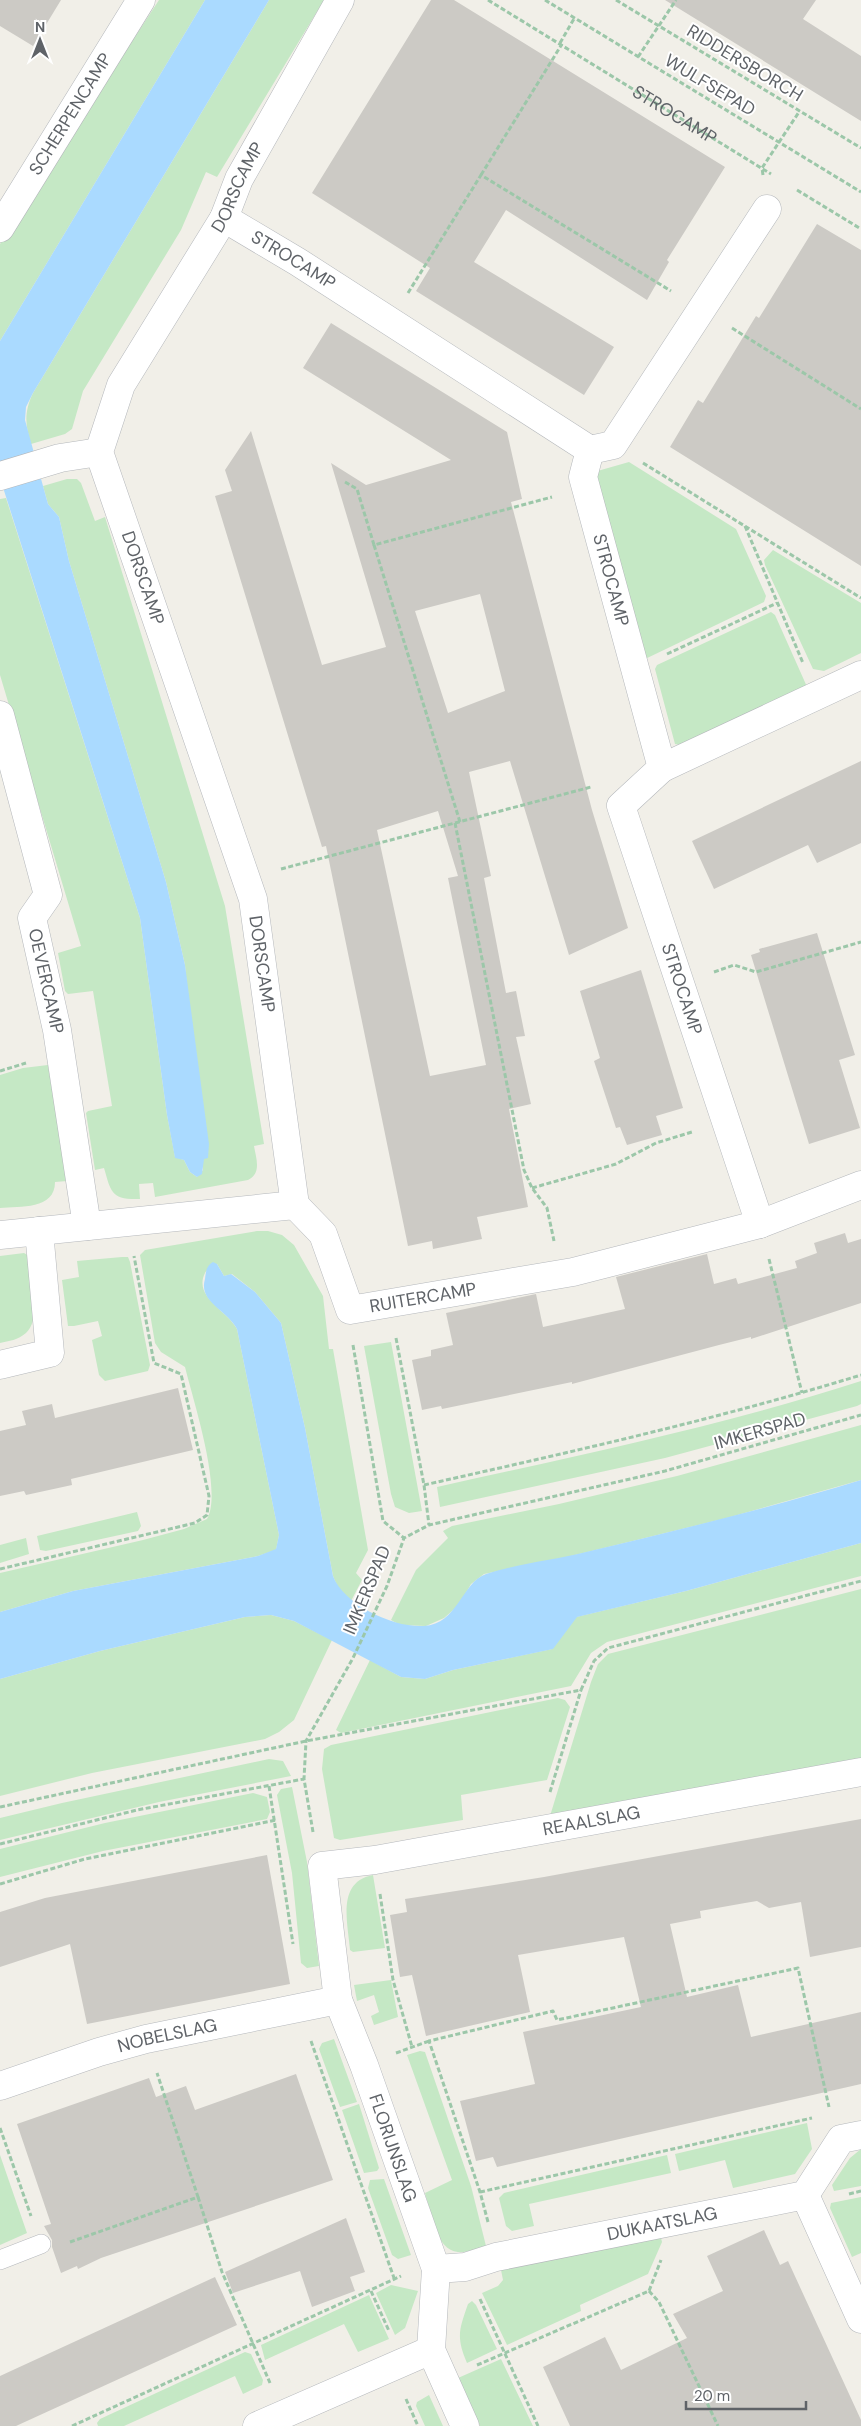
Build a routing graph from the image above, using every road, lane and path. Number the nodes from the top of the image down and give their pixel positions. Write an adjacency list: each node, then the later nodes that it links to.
1 (141, 0): 20 (street, SCHERPENCAMP)
2 (340, 0): 19 (street, DORSCAMP)
3 (488, 0): 9 (path, STROCAMP)
4 (546, 0): 7 (path, WULFSEPAD)
5 (616, 0): 8 (path, RIDDERSBORCH)
6 (676, 0): 8 (path)
7 (575, 17): 9 (path); 10 (path, WULFSEPAD)
8 (659, 27): 10 (path); 11 (path, RIDDERSBORCH)
9 (561, 44): 14 (path); 15 (path, STROCAMP)
10 (638, 57): 12 (path, WULFSEPAD)
11 (799, 112): 12 (path); 13 (path, RIDDERSBORCH)
12 (779, 143): 17 (path, WULFSEPAD)
13 (861, 148)
14 (481, 175): 22 (path); 23 (path)
15 (778, 178)
16 (792, 187): 21 (path)
17 (861, 192)
18 (767, 209): 22 (street, STROCAMP)
19 (224, 218): 23 (street, STROCAMP); 26 (street, DORSCAMP)
20 (0, 228)
21 (861, 229)
22 (701, 310): 24 (path); 25 (street, STROCAMP)
23 (390, 321): 25 (street, STROCAMP)
24 (861, 409)
25 (602, 447): 29 (street, STROCAMP); 30 (path)
26 (99, 452): 27 (street); 42 (street, DORSCAMP)
27 (0, 476)
28 (345, 482): 31 (path)
29 (586, 488): 31 (path); 34 (street, STROCAMP)
30 (745, 526): 32 (path); 33 (path)
31 (374, 545): 40 (path)
32 (861, 598)
33 (777, 603): 34 (path); 36 (path)
34 (634, 669): 38 (street, STROCAMP)
35 (861, 675): 36 (street, STROCAMP)
36 (816, 696): 38 (street, STROCAMP)
37 (0, 715): 51 (street, OEVERCAMP)
38 (662, 768): 44 (street, STROCAMP)
39 (594, 786): 40 (path)
40 (460, 822): 41 (path)
41 (455, 823): 42 (path); 47 (path)
42 (246, 878): 48 (street, DORSCAMP)
43 (861, 942): 44 (path)
44 (680, 983): 45 (street, STROCAMP)
45 (726, 1122): 47 (path); 50 (street, STROCAMP)
46 (861, 1184): 50 (street, RUITERCAMP)
47 (532, 1188): 54 (path)
48 (296, 1204): 49 (street); 56 (street, RUITERCAMP)
49 (128, 1222): 51 (street); 64 (path)
50 (760, 1224): 54 (street, RUITERCAMP); 59 (path)
51 (87, 1226): 52 (street)
52 (39, 1231): 53 (street); 57 (street)
53 (0, 1235)
54 (561, 1275): 55 (street, RUITERCAMP)
55 (390, 1304): 56 (street, RUITERCAMP); 61 (path)
56 (350, 1310): 63 (path)
57 (0, 1365)
58 (861, 1375): 59 (path)
59 (802, 1393): 61 (path)
60 (861, 1415): 62 (path, IMKERSPAD)
61 (424, 1485): 62 (path)
62 (429, 1525): 63 (path, IMKERSPAD)
63 (404, 1538): 67 (path, IMKERSPAD)
64 (0, 1569)
65 (861, 1580): 66 (path)
66 (581, 1690): 67 (path); 73 (path)
67 (306, 1741): 69 (path); 71 (path)
68 (861, 1772): 73 (street, REAALSLAG)
69 (304, 1779): 70 (path); 76 (path)
70 (269, 1786): 72 (path); 74 (path)
71 (0, 1808)
72 (276, 1820): 77 (path); 78 (path)
73 (539, 1830): 75 (street, REAALSLAG)
74 (0, 1844)
75 (375, 1860): 76 (street, REAALSLAG); 82 (path)
76 (322, 1866): 79 (street, FLORIJNSLAG)
77 (0, 1884)
78 (294, 1953)
79 (338, 2000): 80 (street, NOBELSLAG); 96 (street, FLORIJNSLAG)
80 (304, 2008): 81 (street, NOBELSLAG); 97 (path)
81 (146, 2039): 83 (street, NOBELSLAG); 90 (path)
82 (412, 2047)
83 (0, 2086)
84 (830, 2114): 88 (path)
85 (820, 2116): 88 (path)
86 (0, 2128): 92 (path)
87 (861, 2135): 89 (street)
88 (480, 2192): 93 (path)
89 (805, 2195): 91 (street, DUKAATSLAG); 99 (street)
90 (198, 2197): 92 (path); 100 (path)
91 (676, 2222): 93 (street, DUKAATSLAG); 98 (path)
92 (41, 2244): 94 (lane)
93 (496, 2257): 95 (street, DUKAATSLAG)
94 (0, 2260)
95 (465, 2267): 96 (street, DUKAATSLAG); 102 (path)
96 (436, 2269): 97 (path); 101 (street, FLORIJNSLAG)
97 (394, 2278): 100 (path)
98 (649, 2291): 102 (path); 109 (path)
99 (861, 2319)
100 (252, 2344): 104 (path); 105 (path)
101 (431, 2350): 103 (street, FLORIJNSLAG); 104 (street)
102 (504, 2352): 103 (path); 108 (path)
103 (445, 2381): 107 (street, FLORIJNSLAG)
104 (284, 2414): 106 (street)
105 (72, 2426)
106 (257, 2426)
107 (465, 2426)
108 (538, 2426)
109 (718, 2426)

